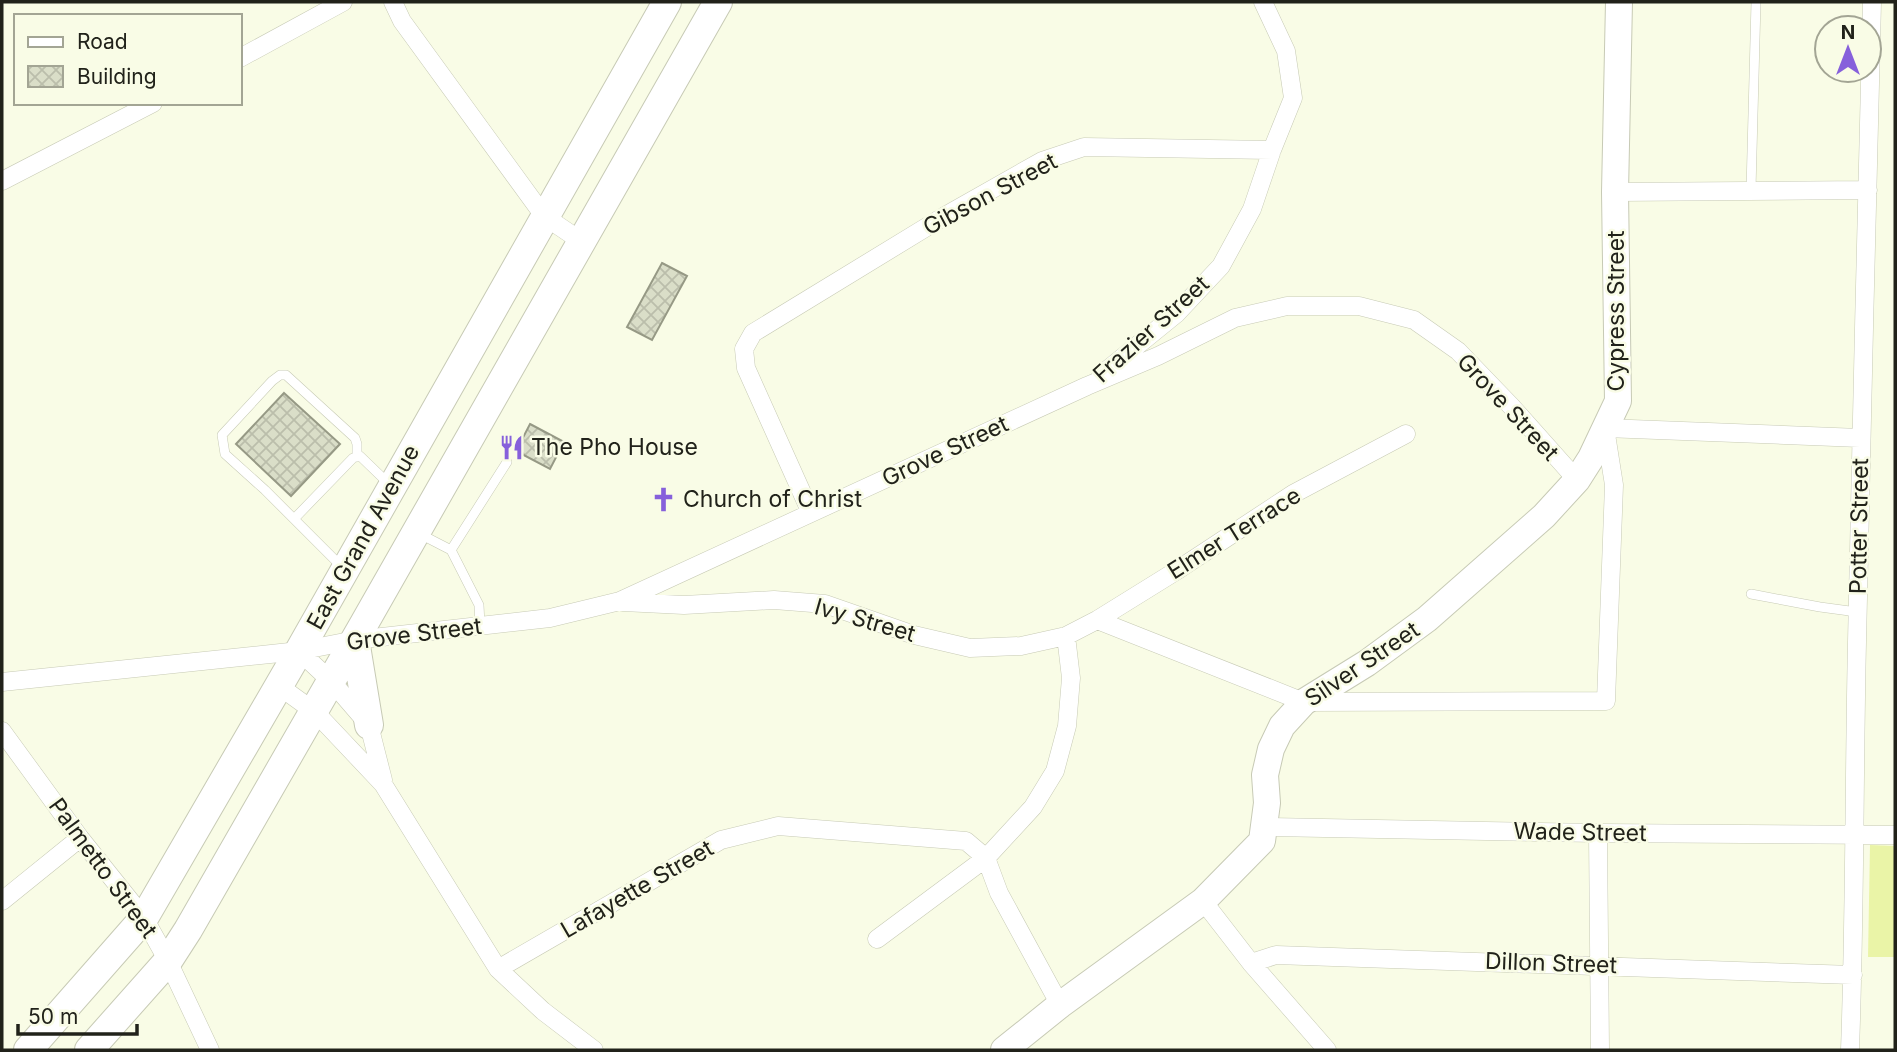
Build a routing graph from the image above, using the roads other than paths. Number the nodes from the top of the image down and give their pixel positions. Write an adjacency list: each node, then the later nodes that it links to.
1 (343, 2): 9 (street)
2 (393, 2): 16 (street)
3 (667, 2): 16 (main road, East Grand Avenue)
4 (718, 2): 17 (main road, East Grand Avenue)
5 (1263, 2): 11 (street, Frazier Street)
6 (1619, 2): 15 (street, Cypress Street)
7 (1756, 2): 13 (lane)
8 (1872, 2): 14 (street, Potter Street)
9 (242, 57)
10 (149, 105): 12 (street)
11 (1272, 150): 18 (street, Frazier Street); 26 (street, Gibson Street)
12 (2, 181)
13 (1751, 189): 14 (street); 15 (street)
14 (1868, 190): 21 (street, Potter Street)
15 (1615, 192): 19 (street, Cypress Street)
16 (544, 216): 17 (street); 25 (main road, East Grand Avenue)
17 (581, 241): 28 (main road, East Grand Avenue)
18 (1087, 386): 24 (street, Grove Street); 26 (street, Grove Street)
19 (1605, 428): 21 (street); 24 (street, Silver Street); 42 (street)
20 (1406, 435): 34 (street, Elmer Terrace)
21 (1860, 438): 33 (street, Potter Street)
22 (357, 457): 25 (lane); 27 (lane); 27 (lane)
23 (507, 462): 29 (lane)
24 (1577, 480): 42 (street, Silver Street)
25 (392, 486): 30 (main road, East Grand Avenue)
26 (811, 513): 32 (street, Grove Street)
27 (295, 519): 30 (lane)
28 (415, 532): 29 (lane); 37 (main road, East Grand Avenue)
29 (451, 550): 35 (lane)
30 (345, 569): 38 (main road, East Grand Avenue)
31 (1751, 594): 33 (lane)
32 (620, 601): 35 (street, Grove Street); 36 (street, Ivy Street)
33 (1857, 612): 49 (street, Potter Street)
34 (1097, 620): 36 (street, Elmer Terrace); 42 (street)
35 (480, 625): 37 (street, Grove Street)
36 (1066, 636): 52 (street)
37 (355, 640): 38 (street, Grove Street); 40 (main road, East Grand Avenue); 44 (main road)
38 (299, 651): 39 (street, Grove Street); 40 (street); 41 (main road, East Grand Avenue)
39 (2, 682)
40 (331, 682): 43 (main road, East Grand Avenue); 44 (street)
41 (279, 686): 43 (street); 55 (main road, East Grand Avenue)
42 (1304, 702): 47 (street, Silver Street)
43 (315, 712): 46 (street); 57 (main road, East Grand Avenue)
44 (369, 725): 46 (street)
45 (2, 731): 51 (street, Palmetto Street)
46 (383, 784): 60 (street)
47 (1265, 827): 48 (street, Wade Street); 54 (street, Silver Street)
48 (1598, 833): 49 (street, Wade Street); 59 (street)
49 (1853, 834): 50 (street, Wade Street); 61 (street, Potter Street)
50 (1895, 835)
51 (80, 838): 53 (street); 55 (street, Palmetto Street)
52 (986, 858): 56 (street); 60 (street, Lafayette Street); 62 (street)
53 (2, 901)
54 (1203, 901): 58 (street); 62 (street, Silver Street)
55 (144, 918): 57 (street, Palmetto Street); 63 (main road, East Grand Avenue)
56 (877, 939)
57 (168, 961): 64 (main road, East Grand Avenue); 65 (street, Palmetto Street)
58 (1251, 963): 59 (street, Dillon Street); 68 (street)
59 (1600, 965): 61 (street, Dillon Street); 69 (street)
60 (498, 969): 66 (street)
61 (1853, 975): 70 (street, Potter Street)
62 (1060, 1005): 67 (street, Silver Street)
63 (28, 1050)
64 (89, 1050)
65 (210, 1050)
66 (594, 1050)
67 (1004, 1050)
68 (1327, 1050)
69 (1600, 1050)
70 (1850, 1050)

